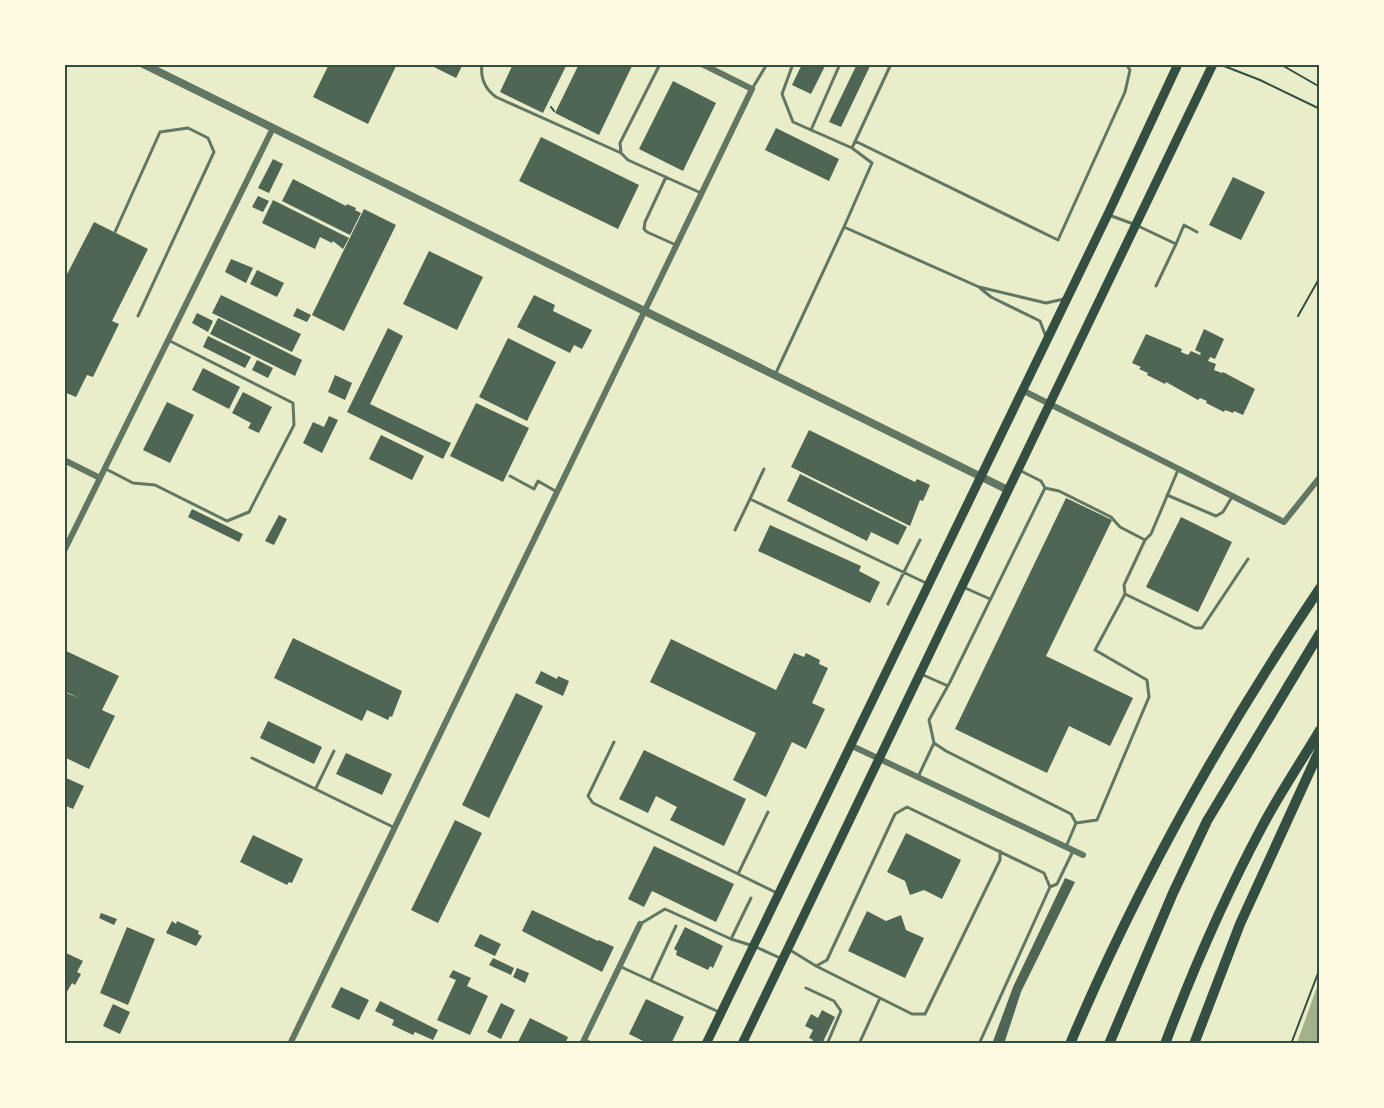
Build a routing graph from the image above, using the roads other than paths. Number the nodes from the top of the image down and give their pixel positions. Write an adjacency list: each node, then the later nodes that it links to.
1 (143, 64): 13 (street)
2 (482, 64): 17 (lane)
3 (660, 64): 17 (lane)
4 (702, 64): 12 (street)
5 (767, 64): 12 (lane)
6 (793, 64): 14 (lane)
7 (840, 64): 14 (lane)
8 (891, 64): 15 (lane)
9 (1126, 64): 15 (lane)
10 (1178, 64): 20 (main road)
11 (1213, 64): 21 (main road)
12 (752, 89): 19 (street)
13 (272, 130): 30 (street); 33 (street)
14 (811, 130): 16 (lane)
15 (855, 141): 16 (lane)
16 (852, 148): 22 (lane)
17 (621, 153): 18 (lane)
18 (666, 177): 19 (lane); 26 (lane)
19 (701, 193): 26 (street)
20 (1108, 214): 21 (lane); 29 (main road)
21 (1136, 225): 25 (lane); 36 (main road)
22 (844, 227): 27 (lane); 34 (lane)
23 (115, 232): 31 (lane)
24 (1197, 232): 25 (lane)
25 (1176, 244): 28 (lane)
26 (676, 245): 30 (street)
27 (978, 286): 29 (lane); 32 (lane)
28 (1156, 286)
29 (1066, 299): 32 (main road)
30 (644, 310): 34 (street); 48 (street)
31 (138, 316)
32 (1047, 338): 35 (main road)
33 (168, 340): 38 (street); 38 (lane)
34 (775, 375): 43 (street)
35 (1022, 390): 36 (street); 43 (main road)
36 (1050, 404): 40 (street); 41 (main road)
37 (64, 460): 45 (street)
38 (104, 468): 45 (street)
39 (764, 469): 51 (lane)
40 (1178, 469): 49 (lane); 50 (street)
41 (1018, 470): 46 (lane); 47 (main road)
42 (510, 476): 48 (lane)
43 (980, 476): 47 (street); 58 (main road)
44 (1320, 477): 50 (street)
45 (100, 478): 55 (street)
46 (1045, 488): 54 (lane); 62 (lane)
47 (1008, 490): 59 (main road)
48 (557, 492): 79 (street)
49 (1167, 495): 50 (lane); 54 (lane)
50 (1232, 496)
51 (750, 499): 52 (lane); 57 (lane)
52 (735, 530)
53 (920, 540): 57 (lane)
54 (1145, 540): 61 (lane)
55 (64, 551)
56 (1248, 559): 61 (lane)
57 (904, 572): 58 (lane); 63 (lane)
58 (928, 584): 70 (main road)
59 (961, 587): 62 (lane); 65 (main road)
60 (1320, 588): 108 (highway)
61 (1125, 594): 78 (lane)
62 (991, 599): 66 (lane)
63 (888, 604)
64 (1320, 633): 109 (highway)
65 (919, 673): 66 (lane); 74 (main road)
66 (948, 686): 69 (lane)
67 (1320, 730): 110 (highway)
68 (614, 742): 84 (lane)
69 (934, 743): 75 (lane); 78 (lane)
70 (850, 745): 74 (street); 86 (main road)
71 (1320, 749): 111 (highway)
72 (334, 751): 76 (lane)
73 (252, 758): 76 (lane)
74 (878, 758): 75 (street); 92 (main road)
75 (918, 777): 80 (street)
76 (316, 788): 79 (lane)
77 (768, 812): 84 (lane)
78 (1076, 823): 80 (lane)
79 (395, 827): 101 (street)
80 (1066, 848): 82 (street)
81 (1000, 851): 85 (lane); 95 (lane); 98 (lane)
82 (1073, 851): 83 (street); 85 (lane)
83 (1083, 855)
84 (738, 874): 86 (lane)
85 (1050, 887): 107 (lane)
86 (778, 894): 91 (main road)
87 (751, 898): 90 (lane)
88 (640, 924): 90 (lane); 94 (street)
89 (676, 926): 96 (lane)
90 (731, 939): 91 (lane)
91 (754, 946): 93 (lane); 99 (main road)
92 (787, 948): 93 (main road); 95 (lane)
93 (782, 959): 104 (main road)
94 (619, 966): 96 (lane); 100 (street)
95 (816, 966): 98 (lane)
96 (651, 980): 99 (lane)
97 (806, 988): 105 (lane)
98 (880, 998): 106 (lane)
99 (721, 1012): 103 (main road)
100 (583, 1041): 102 (lane)
101 (290, 1044)
102 (593, 1044)
103 (706, 1044)
104 (742, 1044)
105 (827, 1044)
106 (860, 1044)
107 (979, 1044)
108 (1070, 1044)
109 (1109, 1044)
110 (1165, 1044)
111 (1194, 1044)

